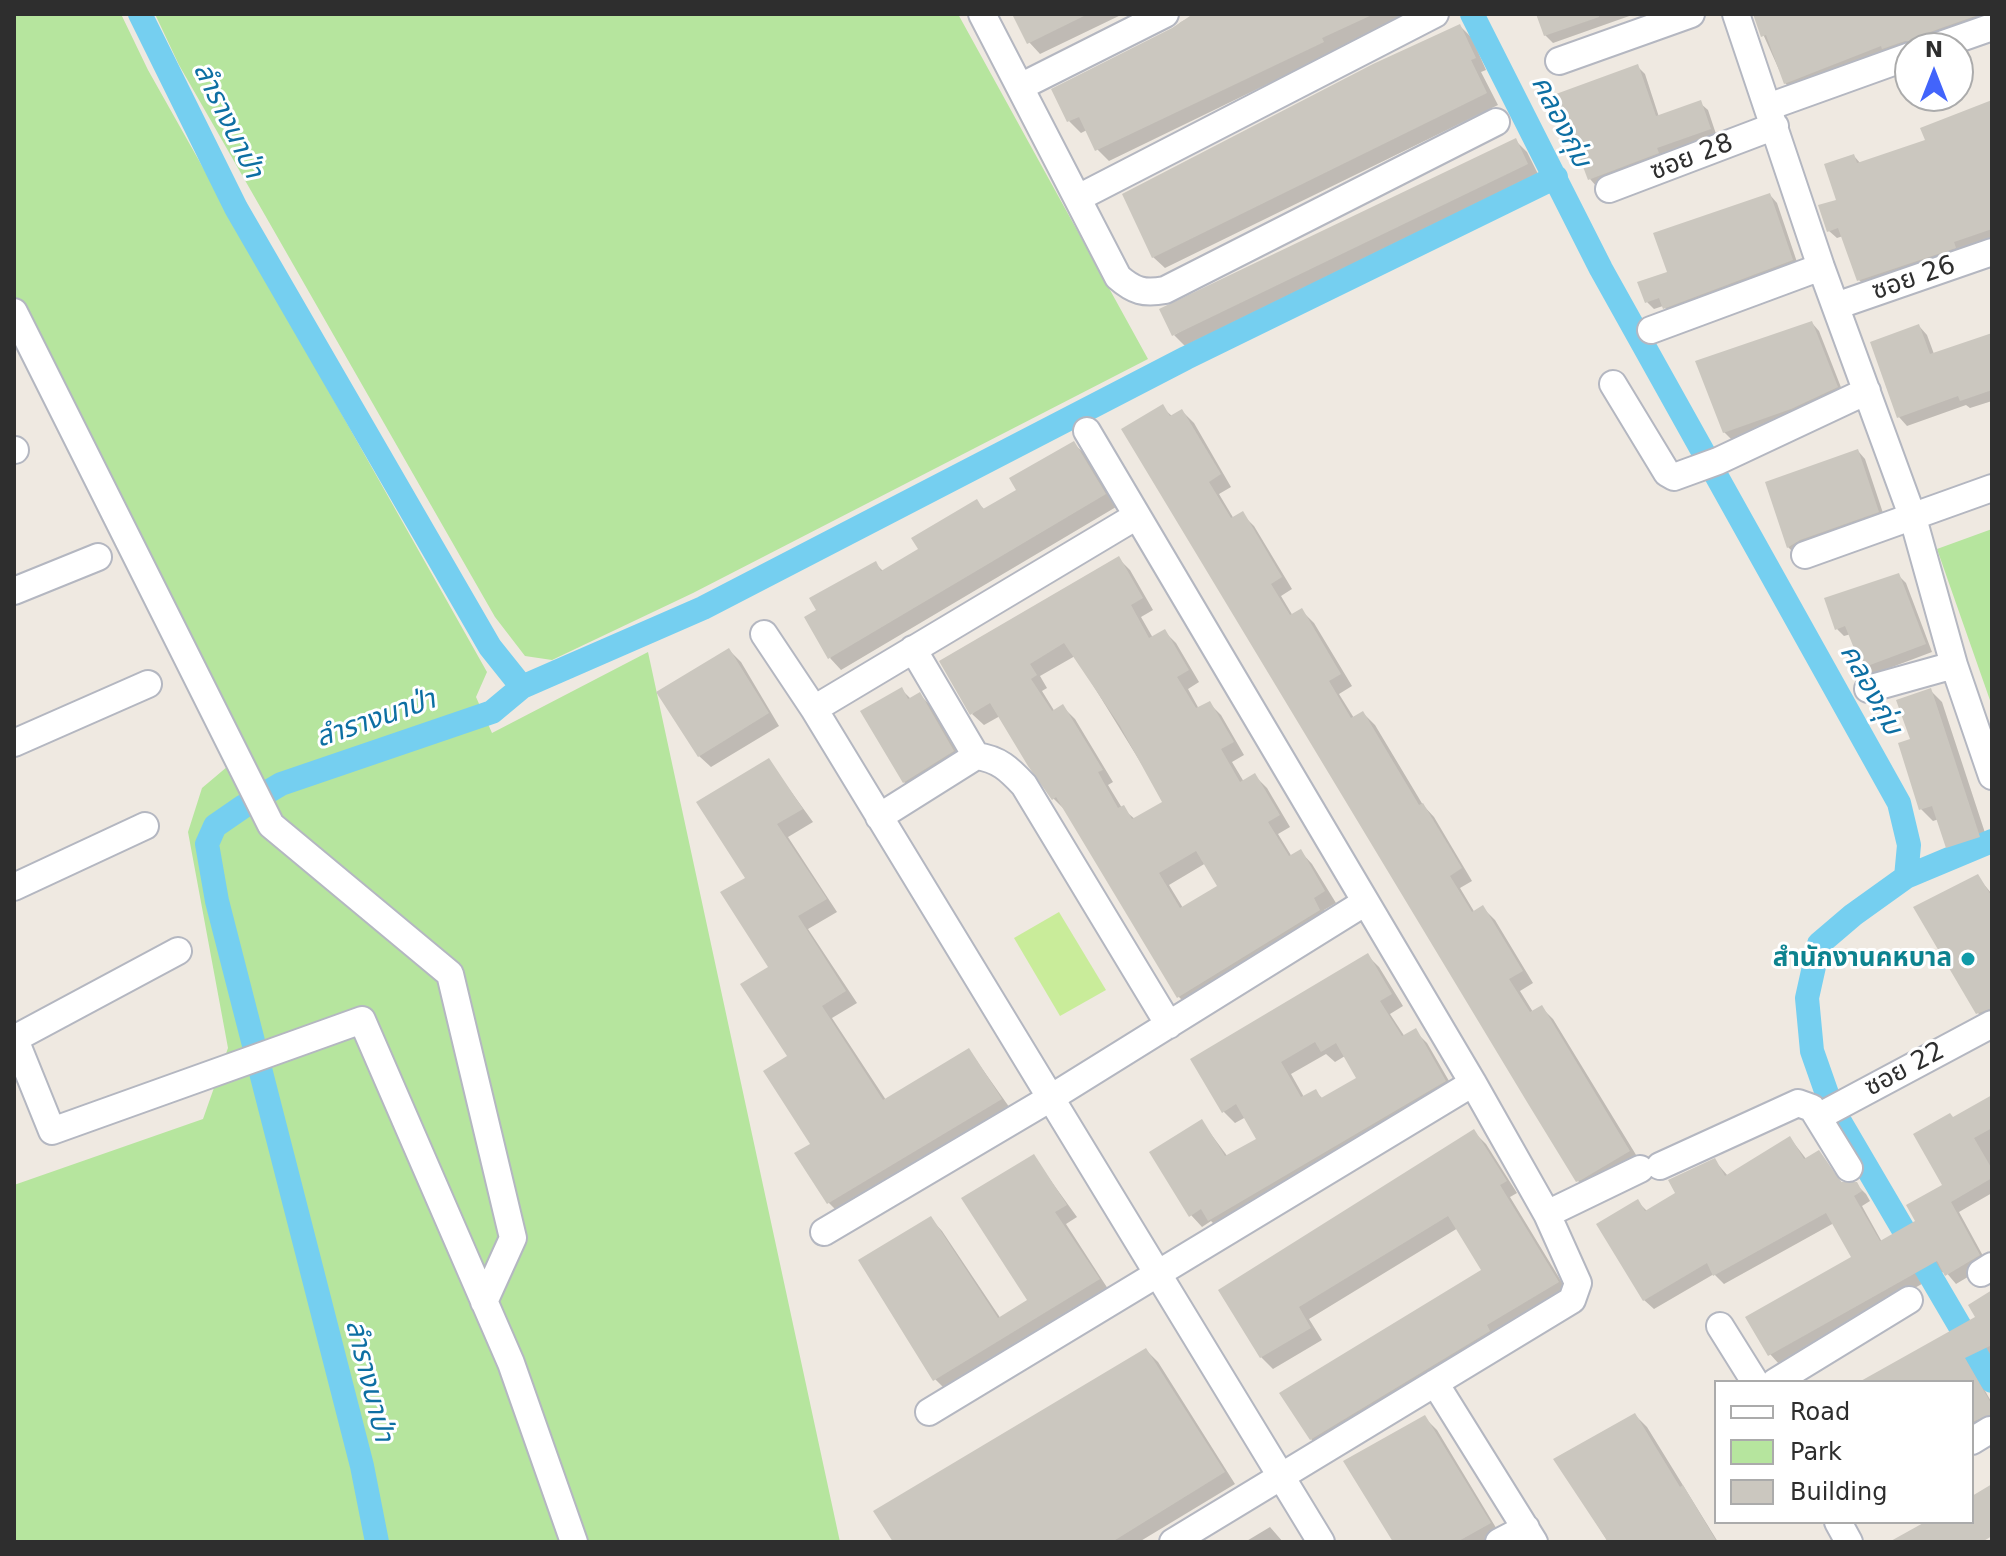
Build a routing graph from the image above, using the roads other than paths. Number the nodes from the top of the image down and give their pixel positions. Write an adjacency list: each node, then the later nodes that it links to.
1 (982, 14): 8 (street)
2 (1165, 14): 8 (street)
3 (1435, 14): 12 (street)
4 (1691, 14): 6 (street)
5 (1736, 14): 9 (street)
6 (1559, 61)
7 (1894, 63): 9 (street, ซอย 28)
8 (1020, 87): 12 (street)
9 (1772, 116): 11 (street, ซอย 28); 14 (street)
10 (1496, 122): 12 (street)
11 (1609, 189)
12 (1078, 198)
13 (1992, 252): 15 (street, ซอย 26)
14 (1821, 267): 15 (street); 17 (street)
15 (1836, 306): 19 (street)
16 (14, 312): 52 (street)
17 (1651, 330)
18 (1613, 384): 19 (street)
19 (1867, 391): 23 (street)
20 (1087, 431): 22 (street)
21 (1992, 488): 23 (street)
22 (1135, 517): 28 (street); 39 (street)
23 (1913, 518): 24 (street); 29 (street)
24 (1805, 555)
25 (98, 557): 26 (street)
26 (14, 591)
27 (764, 634): 32 (street)
28 (913, 649): 32 (street); 34 (street)
29 (1954, 665): 31 (street); 35 (street)
30 (148, 684): 33 (street)
31 (1868, 689)
32 (814, 709): 36 (street)
33 (14, 743)
34 (976, 756): 36 (street); 42 (street)
35 (1992, 776)
36 (879, 817): 45 (street)
37 (145, 826): 38 (street)
38 (14, 887)
39 (1364, 903): 42 (street); 44 (street)
40 (178, 951): 43 (street)
41 (1992, 1024): 46 (street, ซอย 22)
42 (1169, 1025): 45 (street)
43 (14, 1038): 52 (street)
44 (1473, 1083): 48 (street); 50 (street)
45 (1049, 1099): 49 (street); 50 (street)
46 (1827, 1112): 47 (street); 48 (street)
47 (1849, 1168)
48 (1547, 1214): 56 (street)
49 (824, 1232)
50 (1157, 1275): 57 (street); 58 (street)
51 (1909, 1300): 55 (street)
52 (484, 1302): 61 (street)
53 (1720, 1326): 54 (street)
54 (1754, 1380)
55 (1778, 1380)
56 (1435, 1383): 58 (street); 60 (street)
57 (929, 1412)
58 (1281, 1476): 62 (street); 63 (street)
59 (1839, 1524): 65 (street)
60 (1530, 1535): 64 (street)
61 (574, 1542)
62 (1173, 1542)
63 (1321, 1542)
64 (1499, 1542)
65 (1849, 1542)

